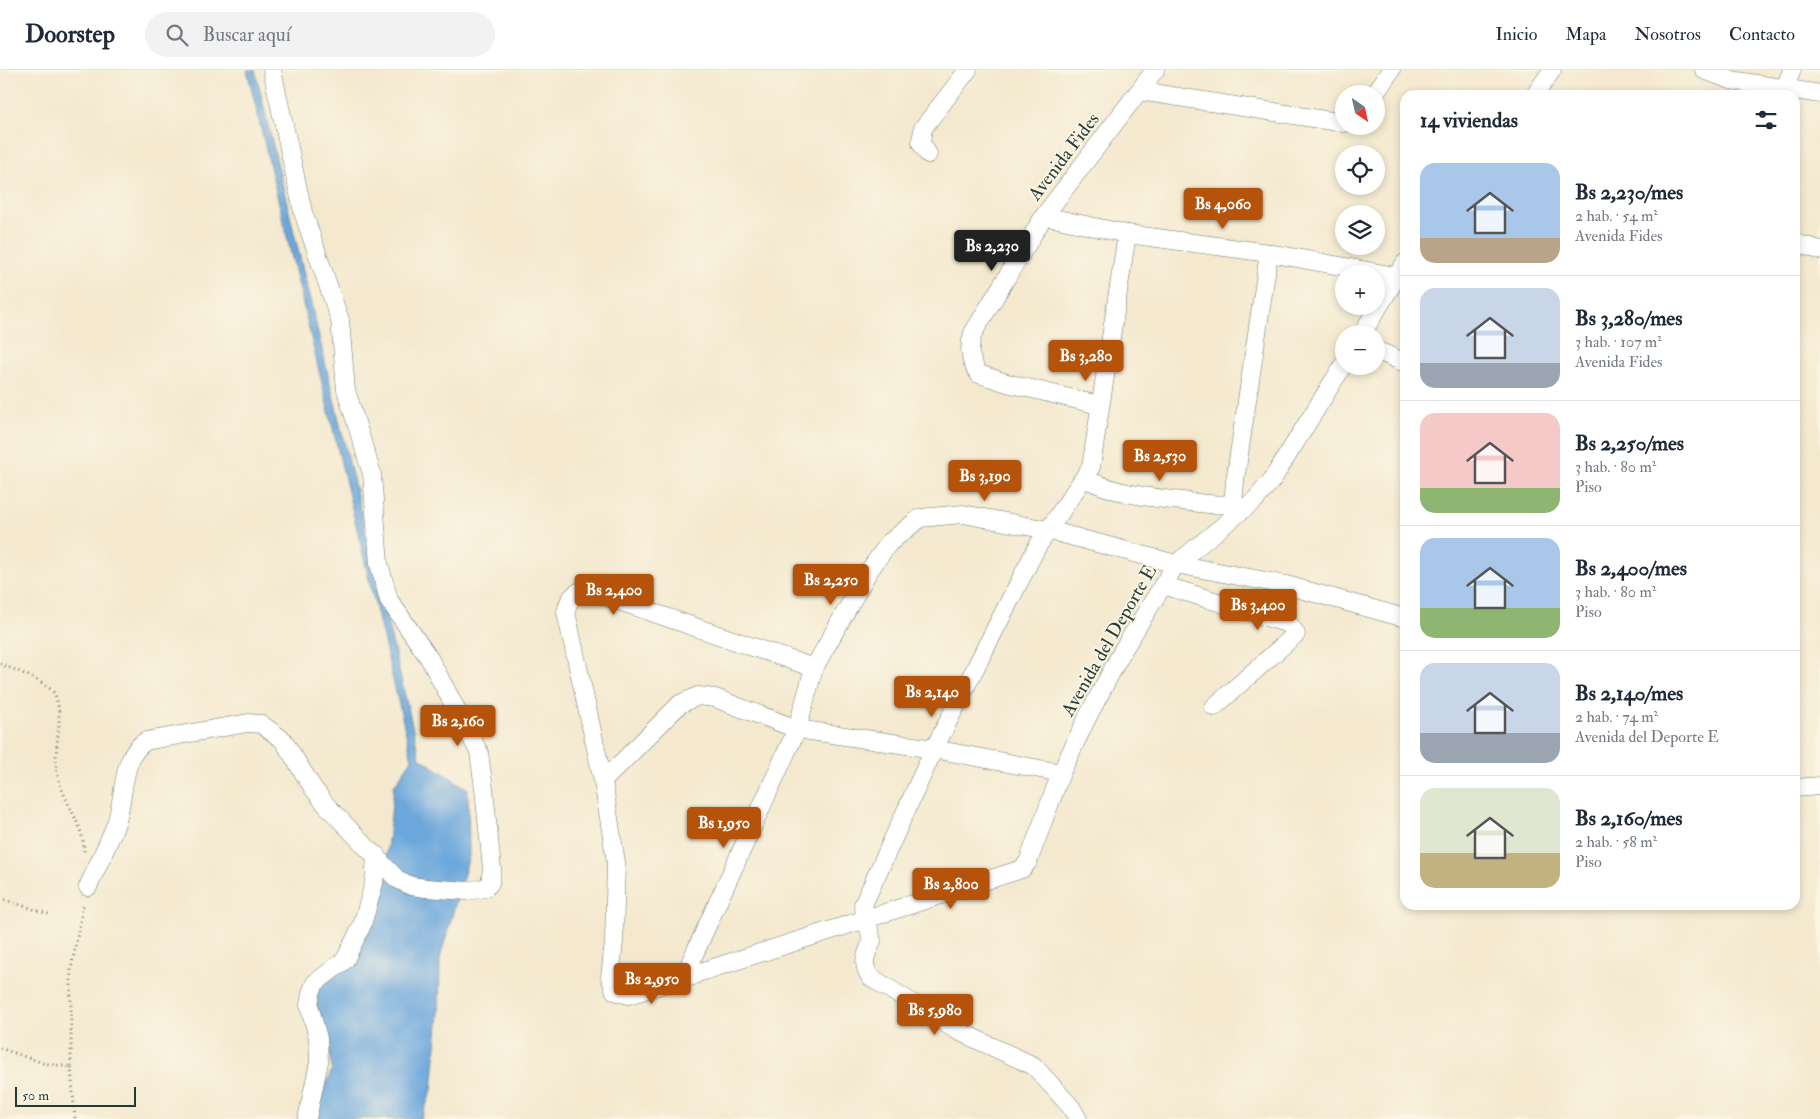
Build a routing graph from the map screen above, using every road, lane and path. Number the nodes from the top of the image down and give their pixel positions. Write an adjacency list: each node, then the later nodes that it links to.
1 (272, 70): 43 (street)
2 (968, 70): 16 (street)
3 (1155, 70): 12 (street, Avenida Fides)
4 (1391, 70): 8 (street)
5 (1552, 70): 9 (street)
6 (1704, 70): 10 (street)
7 (1792, 70): 11 (street)
8 (1381, 85)
9 (1538, 90)
10 (1774, 90)
11 (1784, 90)
12 (1140, 91): 15 (street); 17 (street, Avenida Fides)
13 (1800, 93): 14 (street)
14 (1820, 94)
15 (1335, 122)
16 (928, 154)
17 (1044, 216): 18 (street); 27 (street, Avenida Fides)
18 (1126, 234): 21 (street); 27 (street)
19 (1800, 244): 20 (street)
20 (1820, 250)
21 (1269, 253): 22 (street); 29 (street)
22 (1400, 270): 23 (street)
23 (1367, 325)
24 (1385, 354): 25 (street)
25 (1400, 361)
26 (1337, 375): 29 (street, Avenida del Deporte E)
27 (1099, 405): 28 (street)
28 (1084, 478): 29 (street); 30 (street)
29 (1235, 510): 31 (street, Avenida del Deporte E)
30 (1048, 530): 31 (street); 35 (street); 38 (street)
31 (1176, 564): 32 (street, Avenida del Deporte E); 33 (street)
32 (1164, 585): 36 (street); 39 (street, Avenida del Deporte E)
33 (1400, 617)
34 (0, 664): 44 (path)
35 (814, 668): 37 (street); 40 (street)
36 (1214, 707)
37 (796, 728): 38 (street); 40 (street); 49 (street)
38 (934, 749): 39 (street); 48 (street)
39 (1061, 772): 48 (street, Avenida del Deporte E)
40 (603, 780): 49 (street)
41 (1820, 786): 42 (street)
42 (1800, 788)
43 (376, 855): 45 (street); 53 (street)
44 (84, 859)
45 (88, 887): 51 (path)
46 (0, 898): 47 (path)
47 (51, 915)
48 (866, 919): 49 (street); 54 (street)
49 (692, 976)
50 (0, 1048): 51 (path)
51 (71, 1067): 52 (path)
52 (75, 1119)
53 (307, 1119)
54 (1078, 1119)

